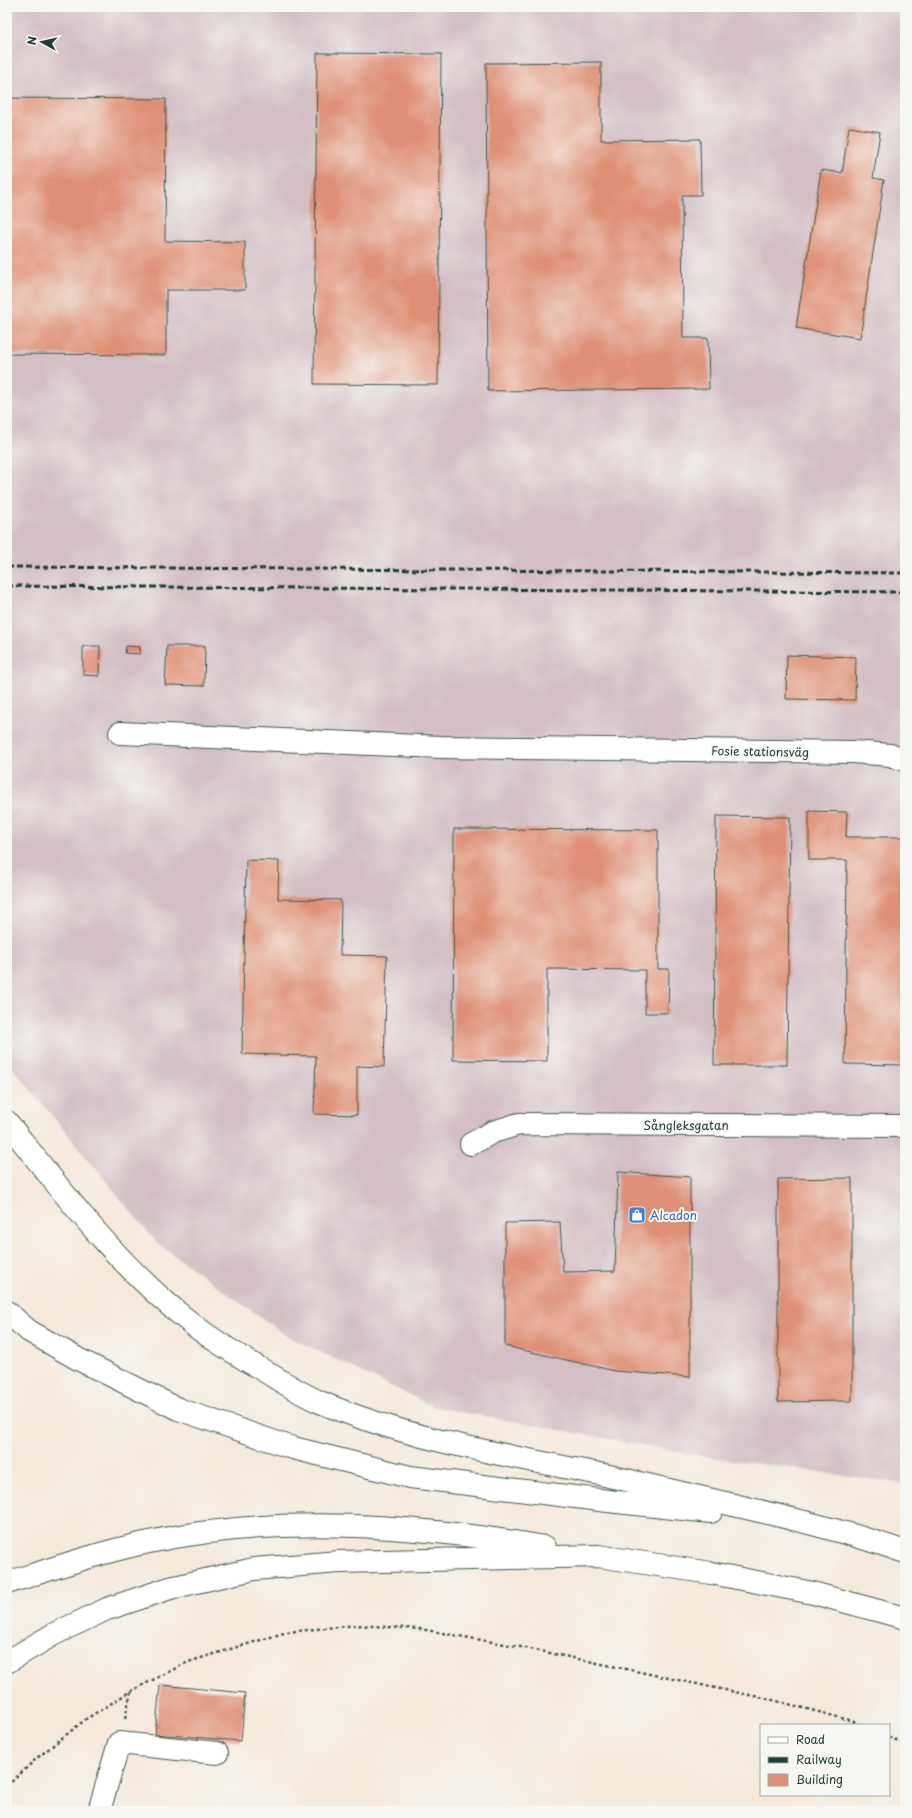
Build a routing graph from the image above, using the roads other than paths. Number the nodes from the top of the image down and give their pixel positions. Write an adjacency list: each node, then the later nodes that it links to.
1 (120, 733): 2 (main road, Fosie stationsväg)
2 (905, 760)
3 (7, 1122): 7 (main road)
4 (905, 1126): 5 (main road, Sångleksgatan)
5 (472, 1144)
6 (7, 1312): 7 (main road)
7 (808, 1522): 8 (main road)
8 (905, 1552)
9 (598, 1556): 10 (main road); 11 (main road); 12 (main road)
10 (7, 1583)
11 (905, 1618)
12 (7, 1662)
13 (217, 1753): 14 (main road)
14 (99, 1811)

